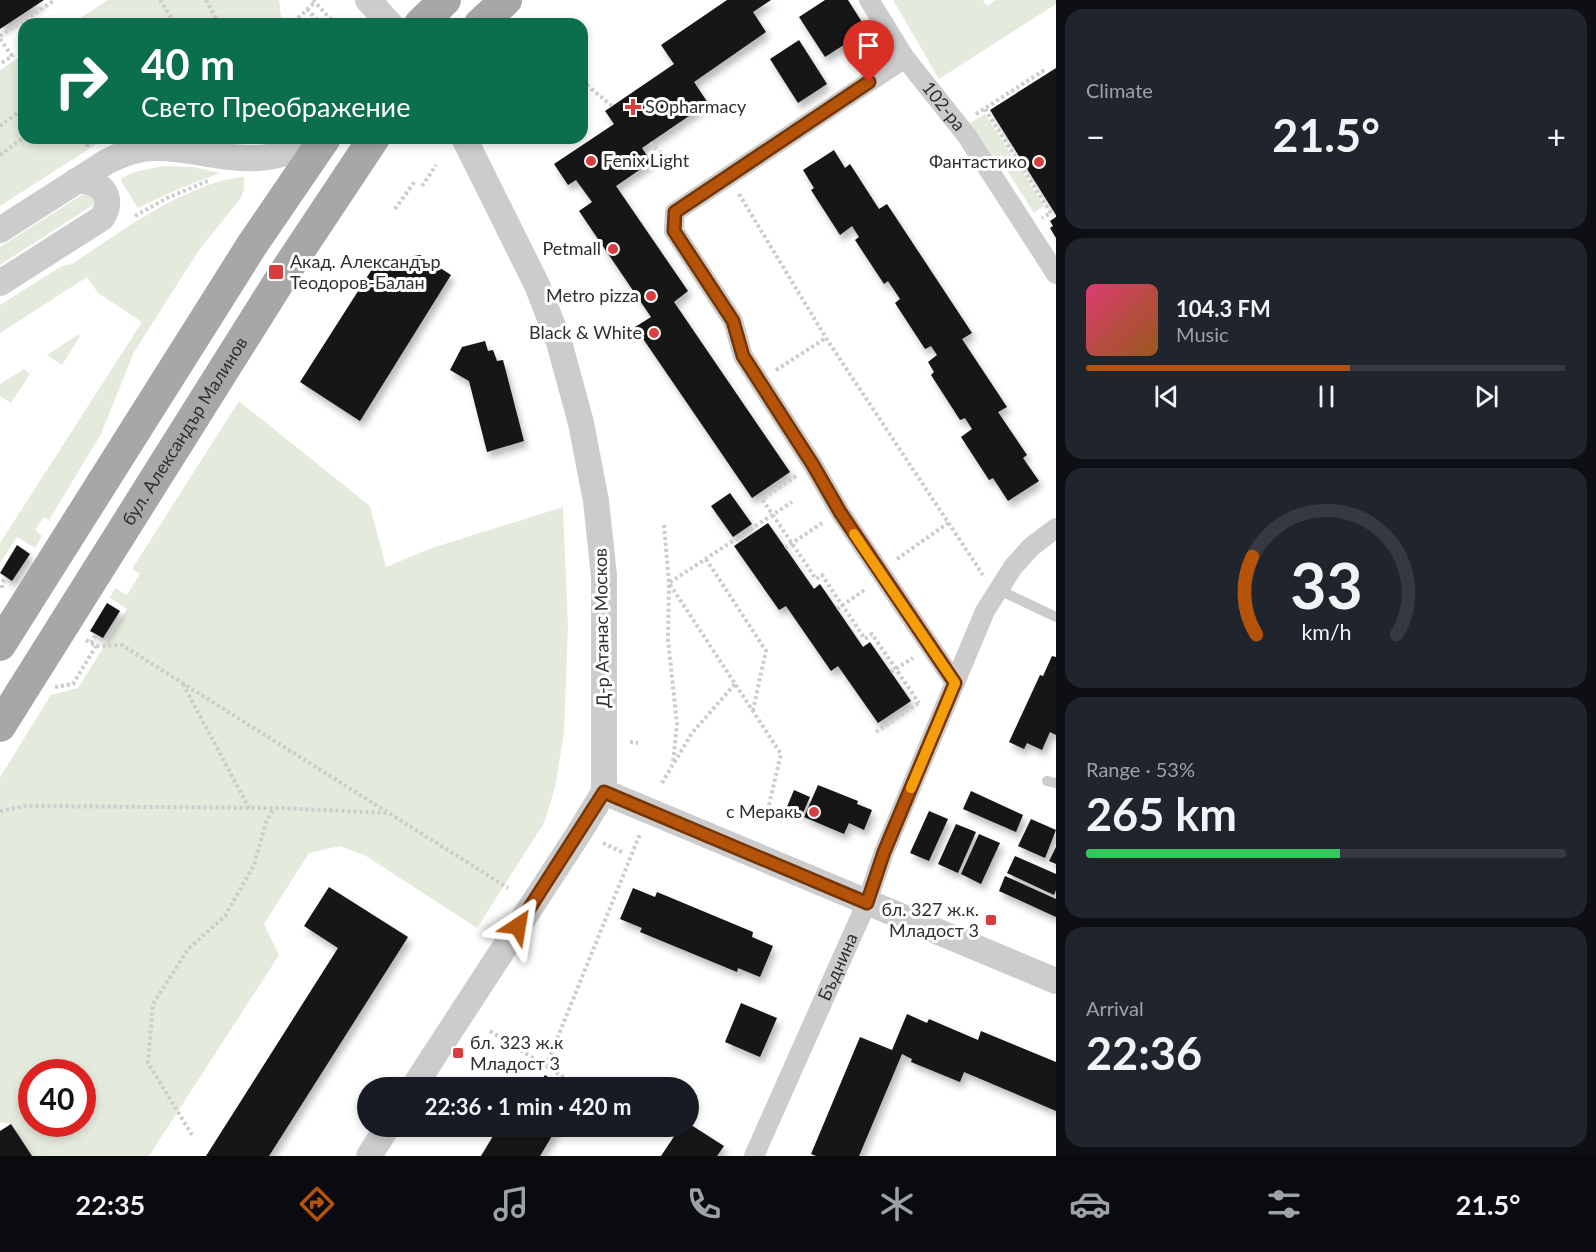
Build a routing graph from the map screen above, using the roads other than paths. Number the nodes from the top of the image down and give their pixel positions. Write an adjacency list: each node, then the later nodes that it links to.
1 (368, 0): 5 (street)
2 (446, 0): 6 (main road)
3 (506, 0): 7 (main road)
4 (869, 0): 8 (street, 102-ра)
5 (384, 18)
6 (426, 18)
7 (486, 18)
8 (904, 58): 15 (street, 102-ра); 21 (street)
9 (309, 144): 13 (street)
10 (321, 144): 20 (main road)
11 (370, 144): 22 (main road, бул. Александър Малинов)
12 (467, 144): 23 (street, Д-р Атанас Москов)
13 (76, 181): 14 (street); 16 (street)
14 (0, 230)
15 (1056, 274)
16 (0, 283)
17 (1056, 528): 18 (street, Бъднина)
18 (992, 584): 19 (lane); 21 (street, Бъднина)
19 (1056, 617)
20 (0, 645)
21 (955, 683): 24 (street, Бъднина)
22 (0, 726)
23 (604, 792): 24 (street); 26 (street)
24 (867, 903): 25 (street); 29 (street, Бъднина)
25 (1056, 981)
26 (420, 1077)
27 (381, 1137): 28 (street)
28 (369, 1156)
29 (754, 1156)

